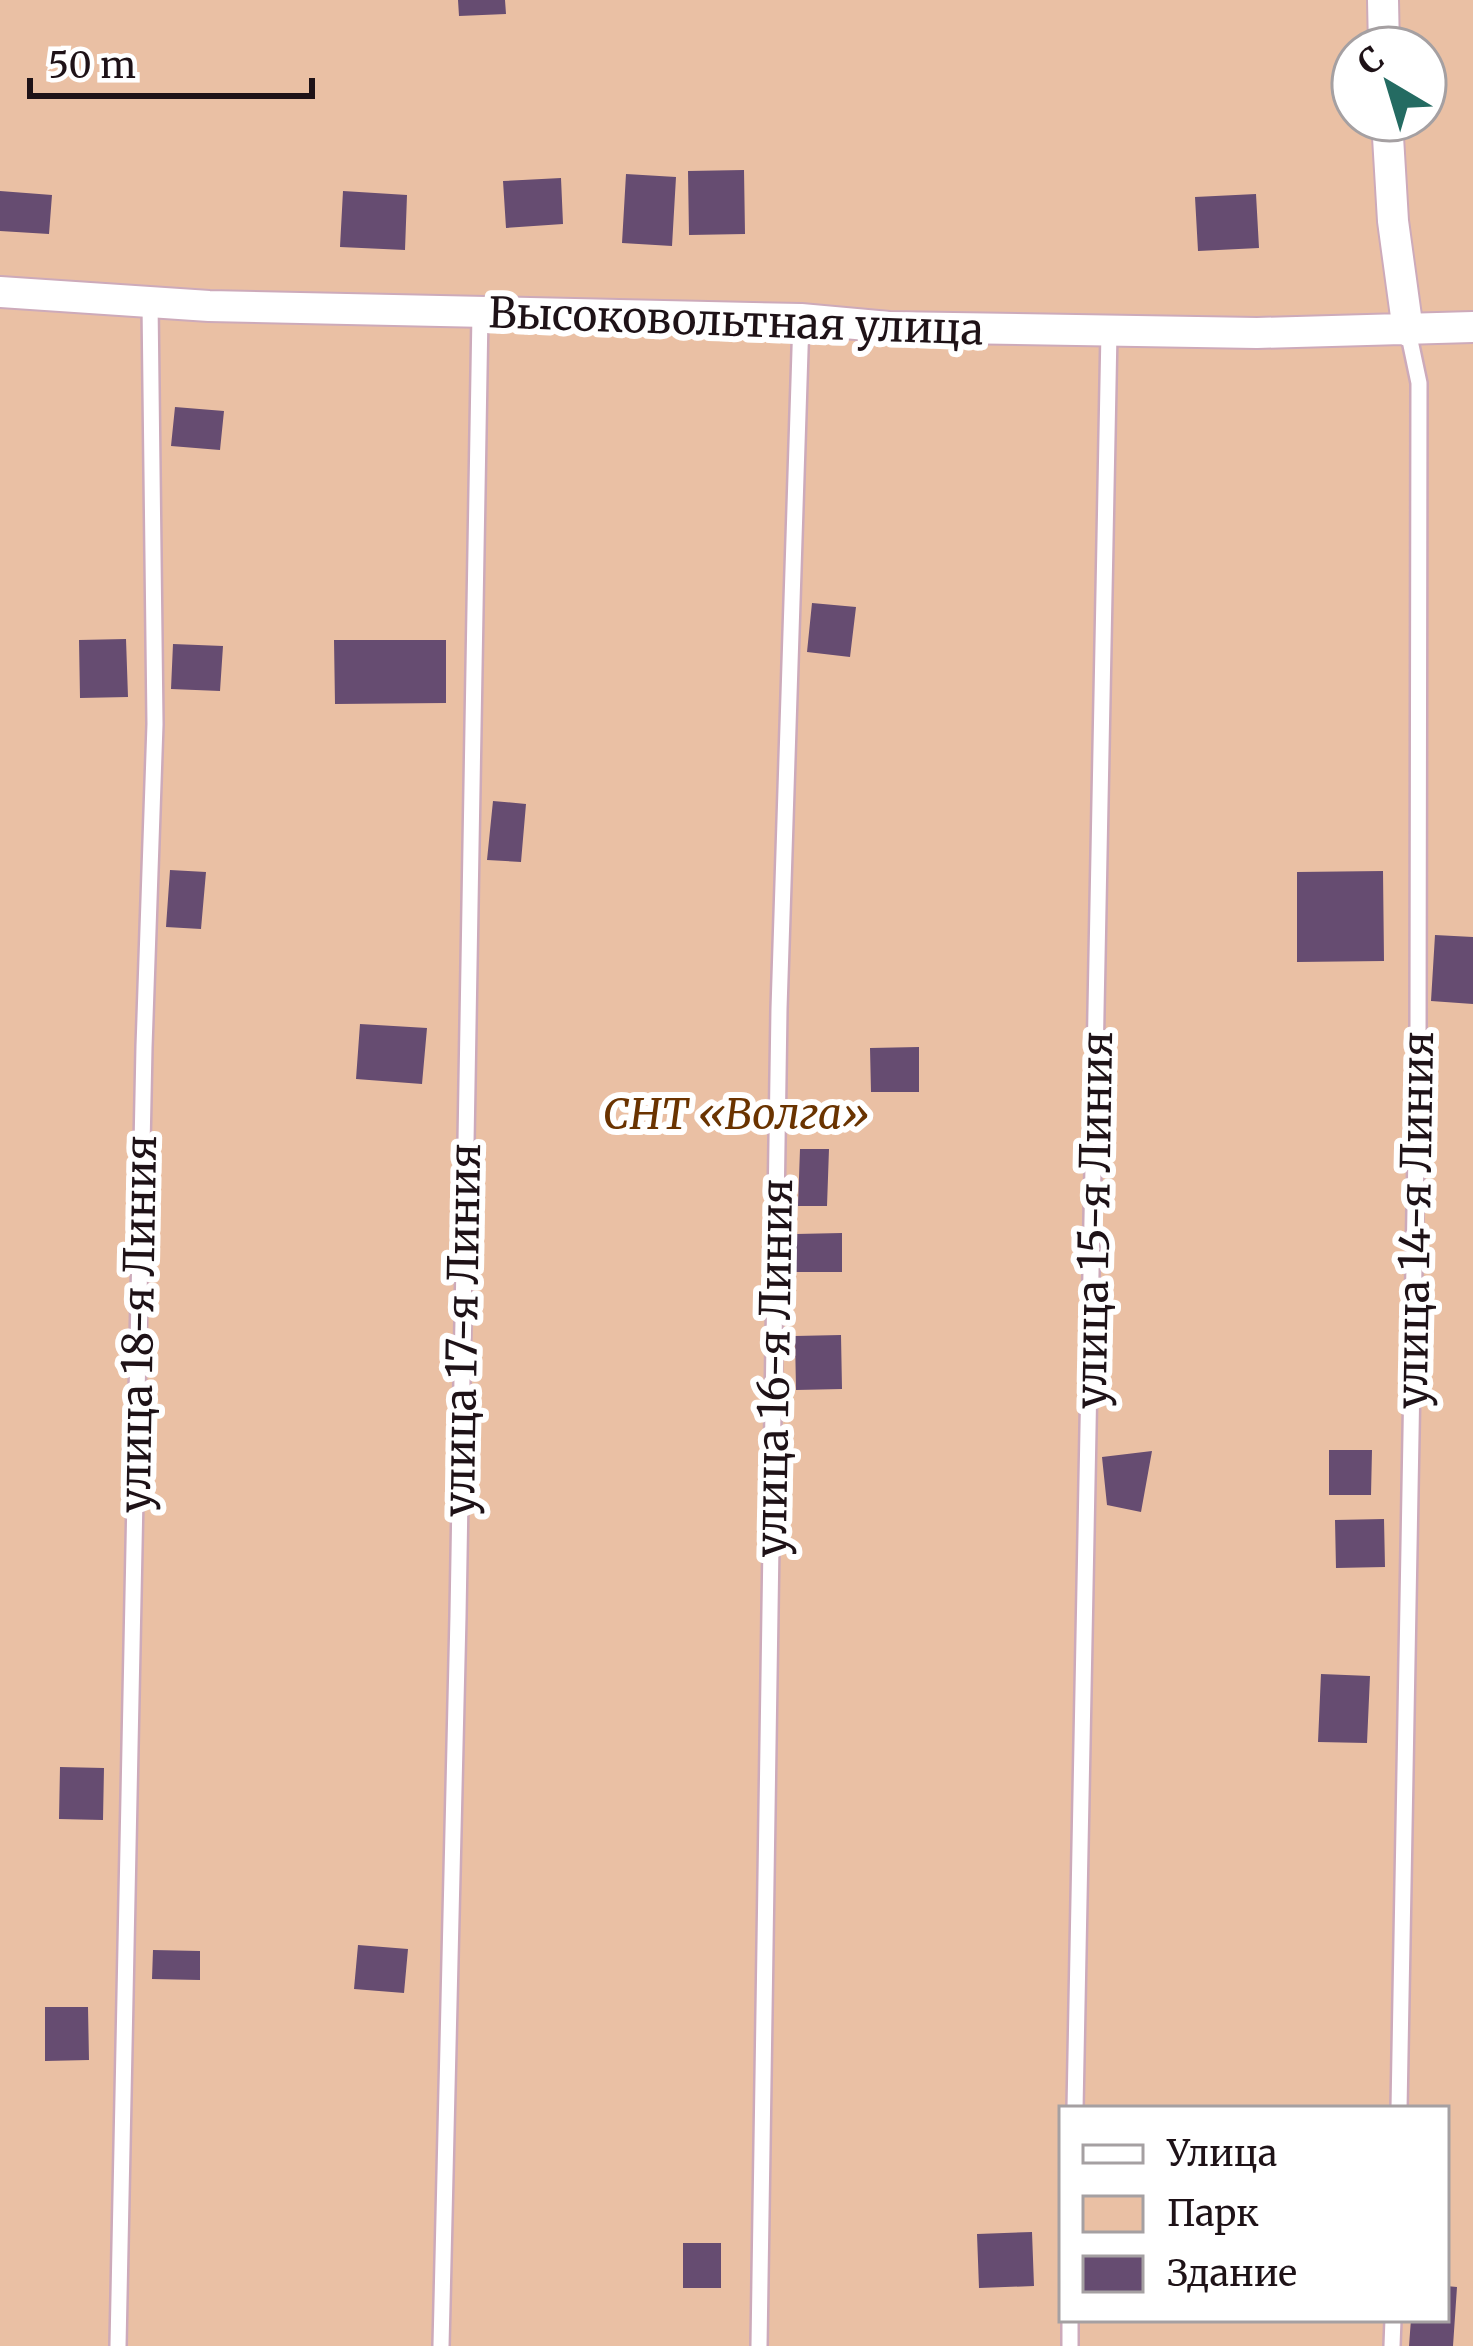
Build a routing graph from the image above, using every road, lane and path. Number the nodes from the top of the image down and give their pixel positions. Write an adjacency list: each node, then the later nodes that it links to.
1 (1388, 144): 8 (street)
2 (0, 292): 3 (street, Высоковольтная улица)
3 (150, 302): 4 (street, Высоковольтная улица); 11 (lane, улица 18-я Линия)
4 (479, 313): 5 (street, Высоковольтная улица); 12 (lane, улица 17-я Линия)
5 (801, 319): 7 (street, Высоковольтная улица); 13 (lane, улица 16-я Линия)
6 (1473, 327): 8 (street, Высоковольтная улица)
7 (1109, 331): 8 (street, Высоковольтная улица); 9 (lane, улица 15-я Линия)
8 (1408, 331): 10 (lane, улица 14-я Линия)
9 (1075, 2106)
10 (1399, 2106)
11 (118, 2346)
12 (441, 2346)
13 (759, 2346)

